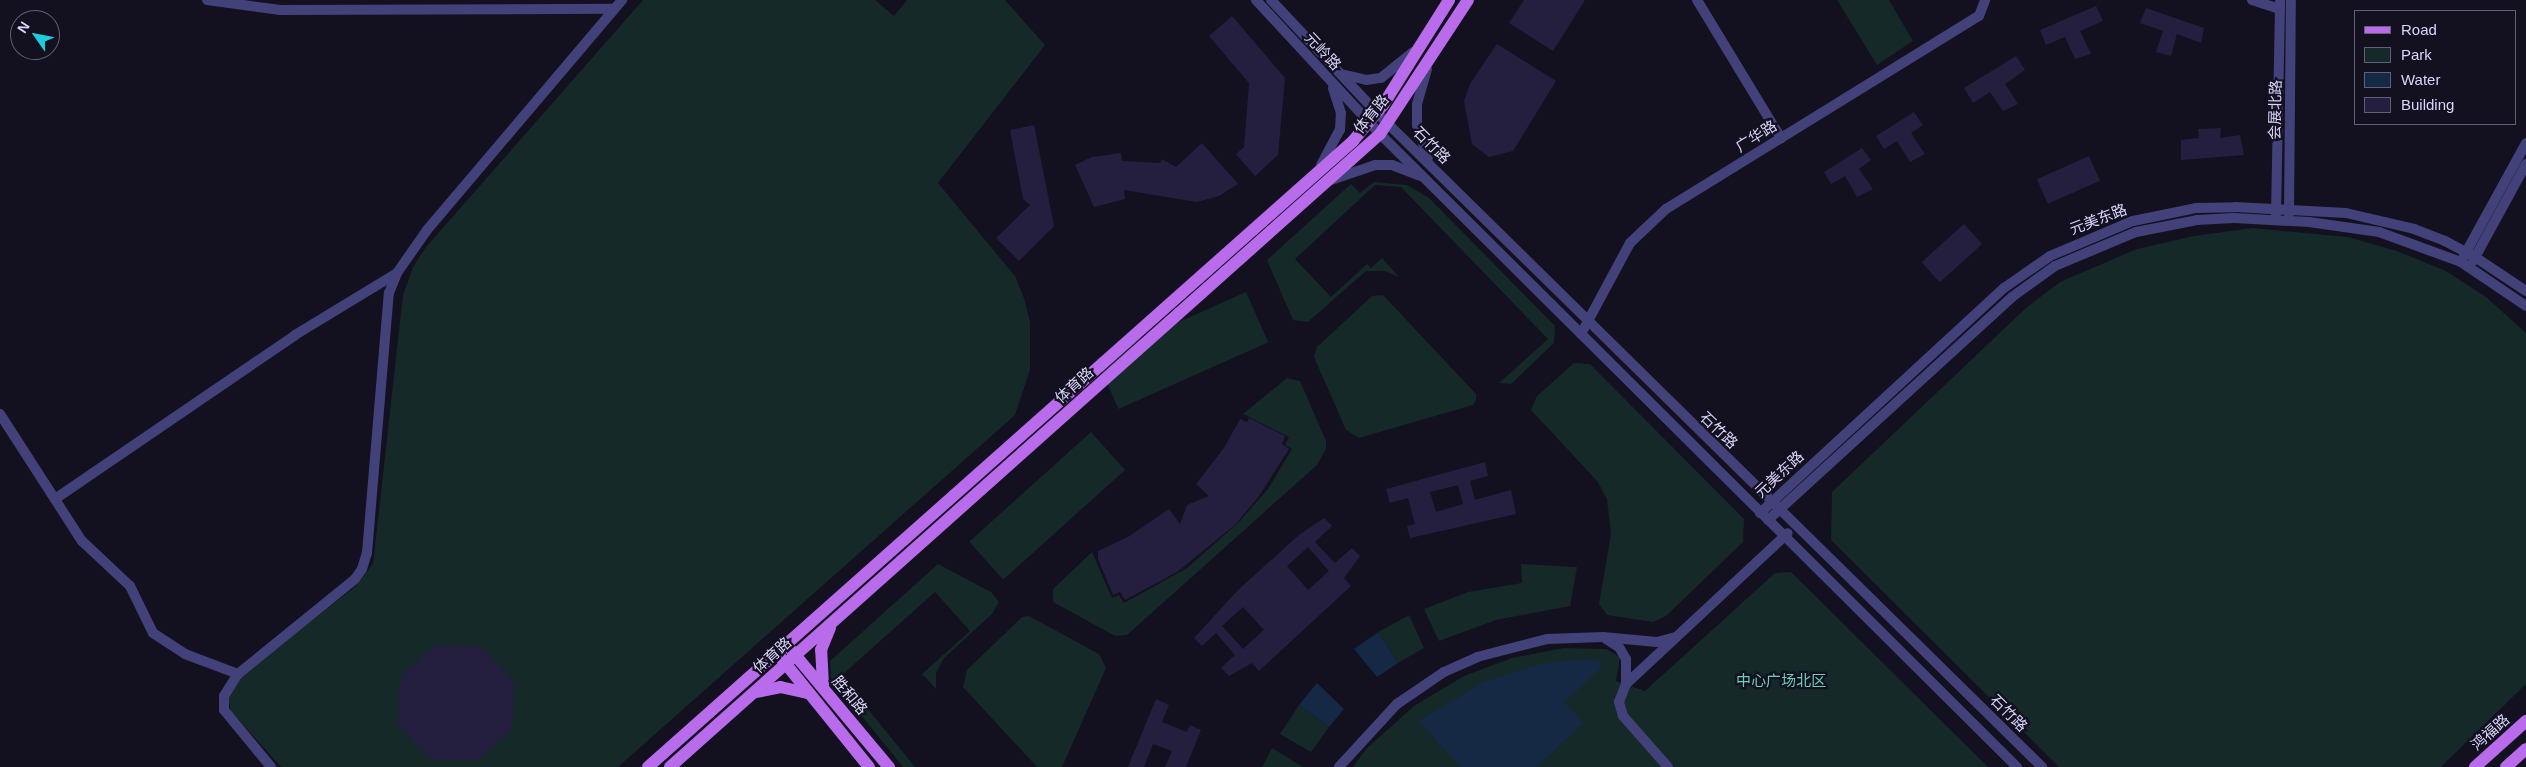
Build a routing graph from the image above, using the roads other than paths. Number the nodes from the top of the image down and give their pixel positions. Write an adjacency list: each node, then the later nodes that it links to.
1 (207, 0): 12 (street)
2 (622, 0): 12 (street)
3 (1256, 0): 16 (street, 元岭路)
4 (1271, 0): 15 (street, 元岭路)
5 (1449, 0): 13 (main road, 体育路)
6 (1468, 0): 14 (main road, 体育路)
7 (1697, 0): 20 (street)
8 (1985, 0): 20 (street, 广华路)
9 (2252, 0): 11 (street)
10 (2291, 0): 28 (street, 会展北路)
11 (2280, 5): 27 (street, 会展北路)
12 (614, 9): 33 (street)
13 (1421, 44): 15 (street); 17 (main road, 体育路)
14 (1434, 53): 18 (main road, 体育路); 23 (street)
15 (1338, 73): 17 (street, 元岭路)
16 (1329, 80): 17 (street, 元岭路); 24 (street)
17 (1373, 118): 18 (street, 石竹路); 19 (street, 石竹路); 24 (main road, 体育路)
18 (1388, 122): 19 (main road, 体育路); 23 (street, 石竹路)
19 (1380, 134): 25 (street, 石竹路); 26 (main road, 体育路)
20 (1782, 138): 36 (street, 广华路)
21 (2526, 143): 31 (street)
22 (2526, 164): 31 (street)
23 (1433, 168): 36 (street, 石竹路)
24 (1316, 172): 47 (main road, 体育路)
25 (1426, 178): 26 (street); 37 (street, 石竹路)
26 (1326, 182): 44 (main road, 体育路)
27 (2276, 208): 28 (street, 元美东路); 29 (street, 会展北路); 40 (street, 元美东路)
28 (2289, 209): 30 (street, 会展北路); 31 (street, 元美东路)
29 (2276, 220): 30 (street, 元美东路); 40 (street, 元美东路)
30 (2288, 221): 32 (street, 元美东路)
31 (2471, 254): 32 (street); 34 (street, 元美东路)
32 (2465, 264): 35 (street, 元美东路)
33 (397, 273): 39 (street); 49 (street)
34 (2526, 291)
35 (2526, 306)
36 (1588, 320): 37 (street, 广华路); 40 (street, 石竹路)
37 (1581, 334): 41 (street, 石竹路)
38 (0, 414): 39 (street)
39 (55, 499): 49 (street)
40 (1774, 505): 41 (street, 元美东路); 42 (street, 石竹路)
41 (1764, 516): 43 (street, 石竹路)
42 (1795, 526): 43 (street); 64 (street, 石竹路)
43 (1784, 536): 46 (street); 63 (street, 石竹路)
44 (838, 617): 48 (main road, 体育路); 51 (main road)
45 (1603, 637): 46 (street); 50 (street); 61 (street)
46 (1676, 637): 50 (street)
47 (781, 648): 48 (main road, 胜和路); 57 (main road, 体育路)
48 (791, 659): 51 (main road, 胜和路); 52 (main road, 体育路); 53 (main road, 胜和路)
49 (238, 674): 56 (street)
50 (1626, 684): 62 (street)
51 (823, 688): 60 (main road, 胜和路)
52 (747, 698): 53 (main road); 58 (main road, 体育路)
53 (812, 698): 59 (main road, 胜和路)
54 (2526, 721): 65 (main road, 鸿福路)
55 (2526, 749): 66 (main road)
56 (271, 767)
57 (648, 767)
58 (670, 767)
59 (869, 767)
60 (889, 767)
61 (1339, 767)
62 (1668, 767)
63 (2017, 767)
64 (2042, 767)
65 (2475, 767)
66 (2506, 767)

